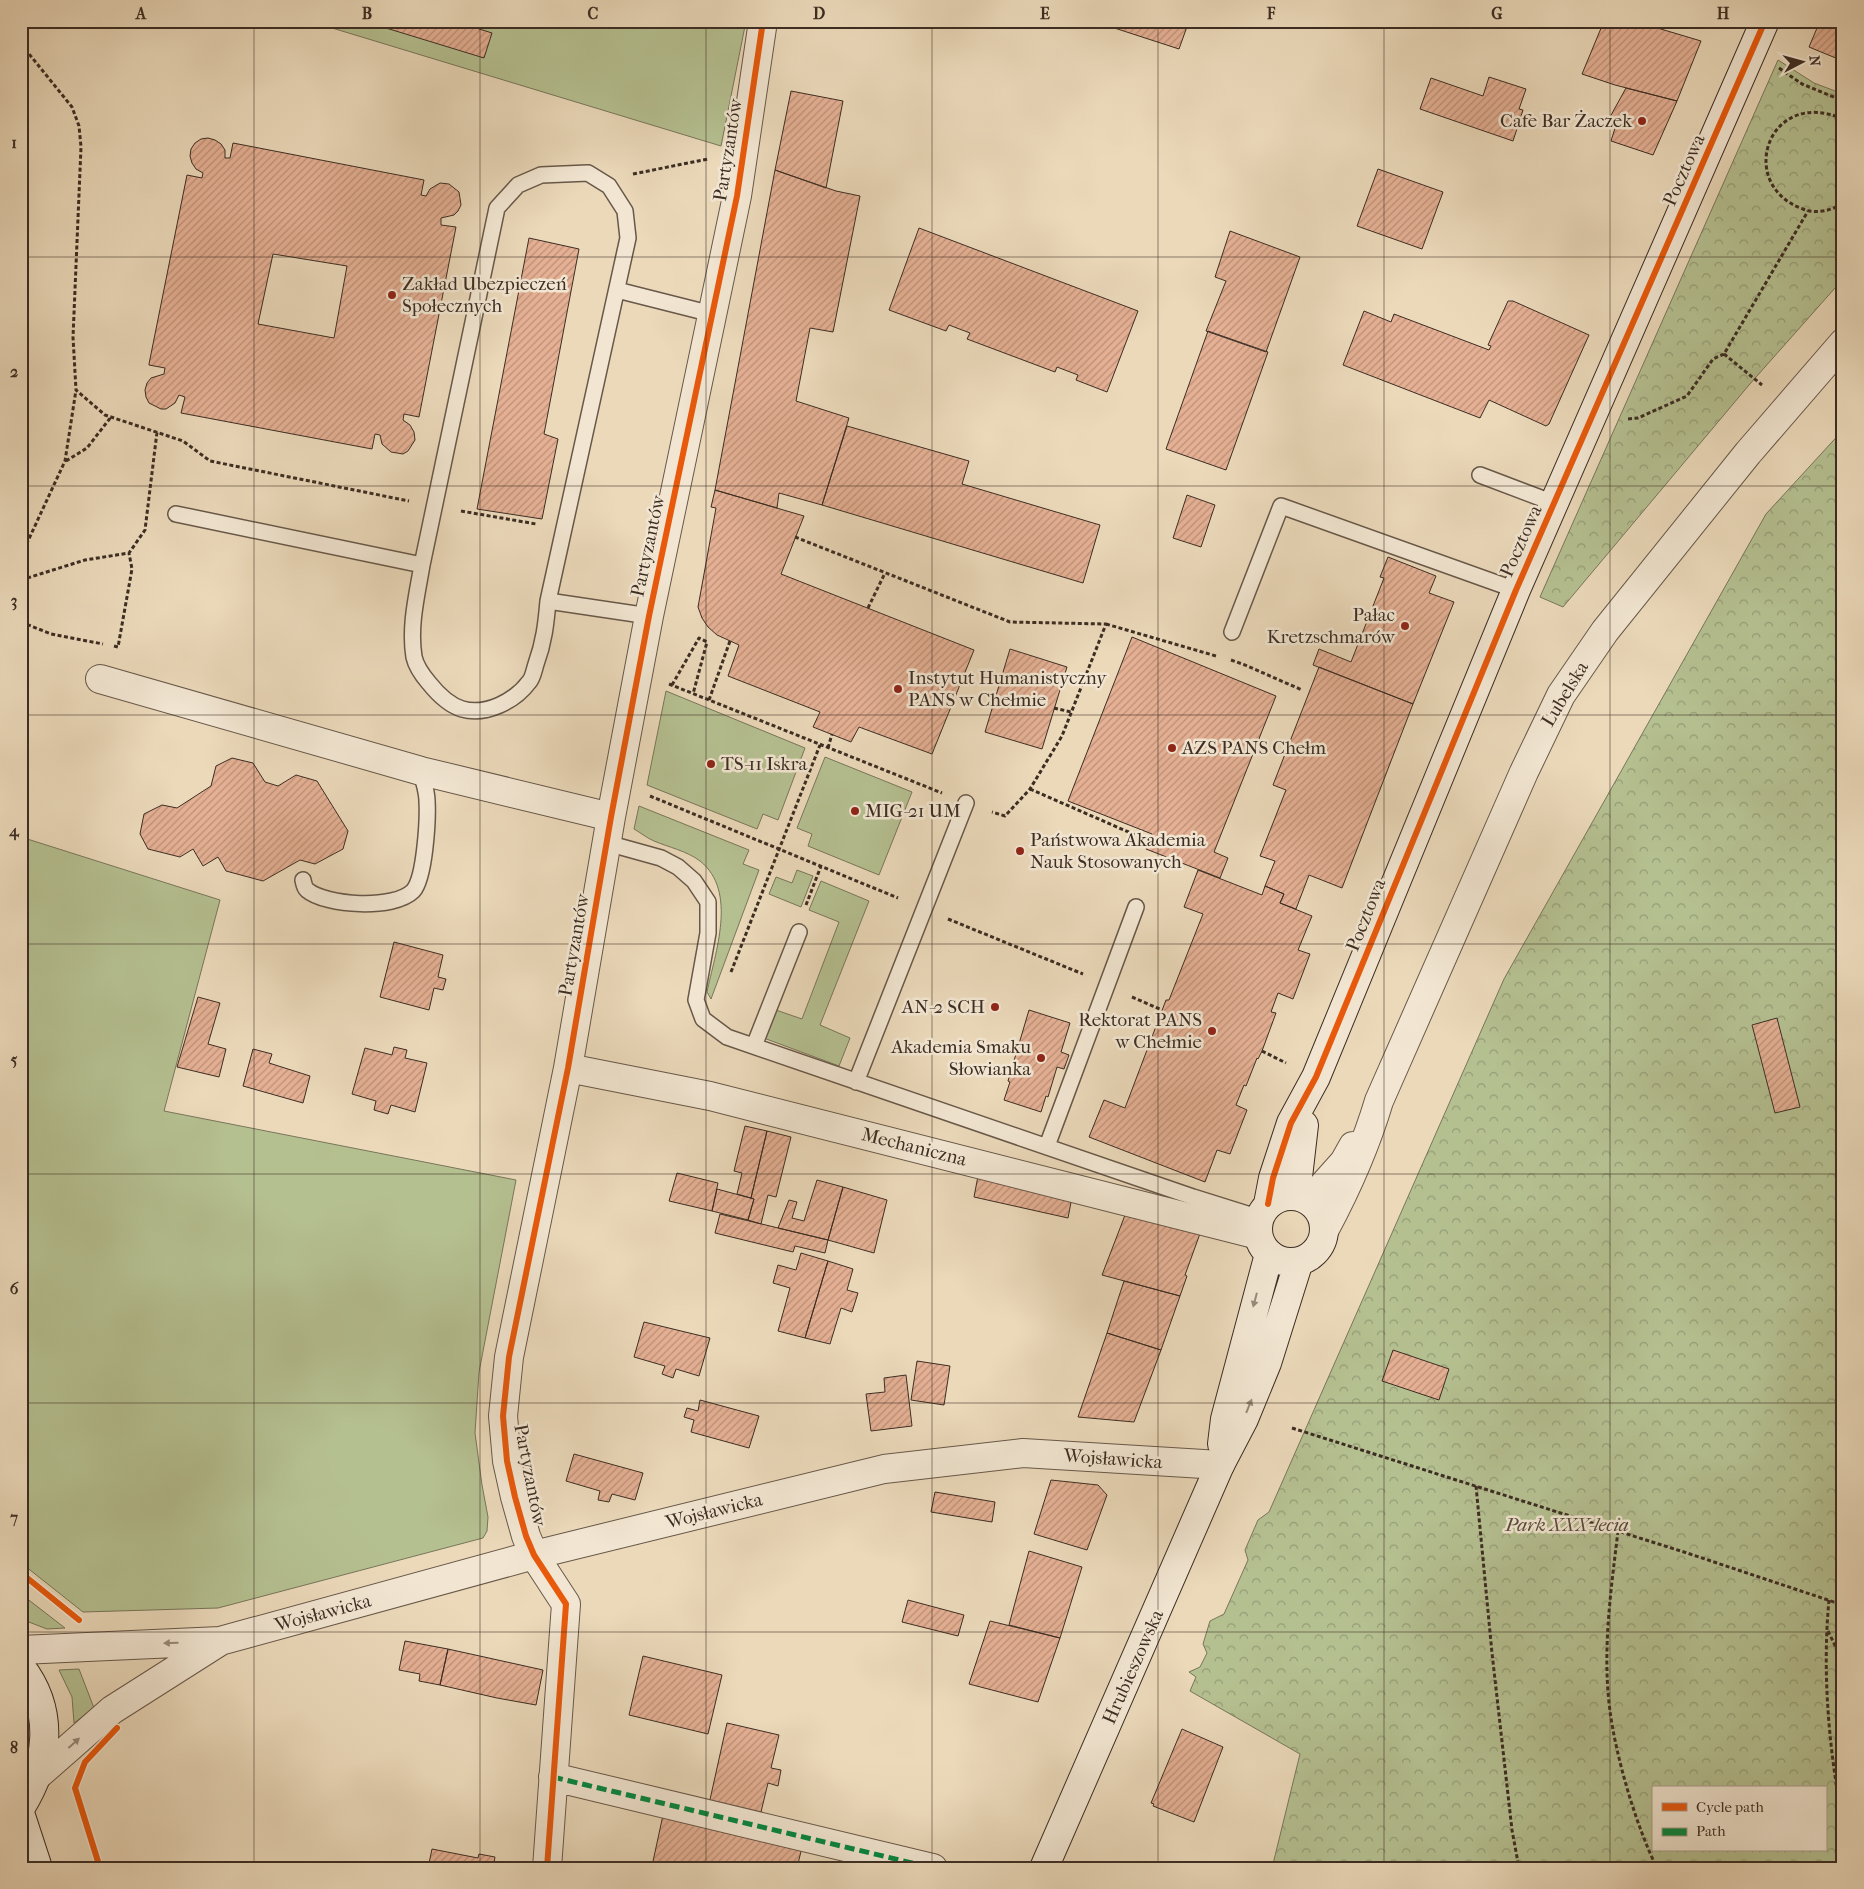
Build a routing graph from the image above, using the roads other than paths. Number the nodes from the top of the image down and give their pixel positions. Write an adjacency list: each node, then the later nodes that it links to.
1 (763, 21): 4 (street, Partyzantów)
2 (1765, 21): 7 (street, Pocztowa)
3 (616, 290): 4 (lane); 9 (lane); 11 (lane)
4 (712, 314): 12 (street, Partyzantów)
5 (1843, 343): 25 (street, Lubelska)
6 (1480, 475): 7 (lane)
7 (1554, 503): 10 (street, Pocztowa)
8 (176, 514): 9 (lane)
9 (422, 565): 11 (lane)
10 (1516, 590): 13 (lane); 23 (street, Pocztowa)
11 (548, 601): 12 (lane)
12 (649, 616): 17 (street, Partyzantów)
13 (1232, 632)
14 (100, 678): 15 (street)
15 (421, 771): 17 (street); 18 (lane)
16 (966, 803): 24 (lane)
17 (609, 830): 21 (lane); 22 (street, Partyzantów)
18 (302, 880)
19 (1136, 908): 26 (lane)
20 (799, 932): 21 (lane)
21 (754, 1046): 24 (lane)
22 (568, 1068): 28 (street, Mechaniczna); 32 (street, Partyzantów)
23 (1305, 1072): 27 (street); 28 (street)
24 (856, 1082): 26 (lane)
25 (1379, 1101): 27 (street); 29 (street)
26 (1047, 1146): 28 (lane)
27 (1304, 1198): 28 (street); 29 (street)
28 (1264, 1228): 30 (street); 31 (street, one-way to 31)
29 (1325, 1229): 30 (street)
30 (1299, 1261): 31 (street, one-way to 30)
31 (1220, 1465): 32 (street, Wojsławicka); 43 (street, Hrubieszowska)
32 (534, 1556): 33 (street, Wojsławicka); 37 (street, Partyzantów)
33 (220, 1641): 34 (street, Wojsławicka, one-way to 34); 36 (street, Wojsławicka, one-way to 33)
34 (21, 1650)
35 (21, 1667): 36 (street)
36 (38, 1775): 38 (street)
37 (553, 1777): 41 (street, Partyzantów); 42 (street)
38 (21, 1807)
39 (21, 1816): 40 (street)
40 (38, 1868)
41 (547, 1868)
42 (933, 1868)
43 (1044, 1868)

